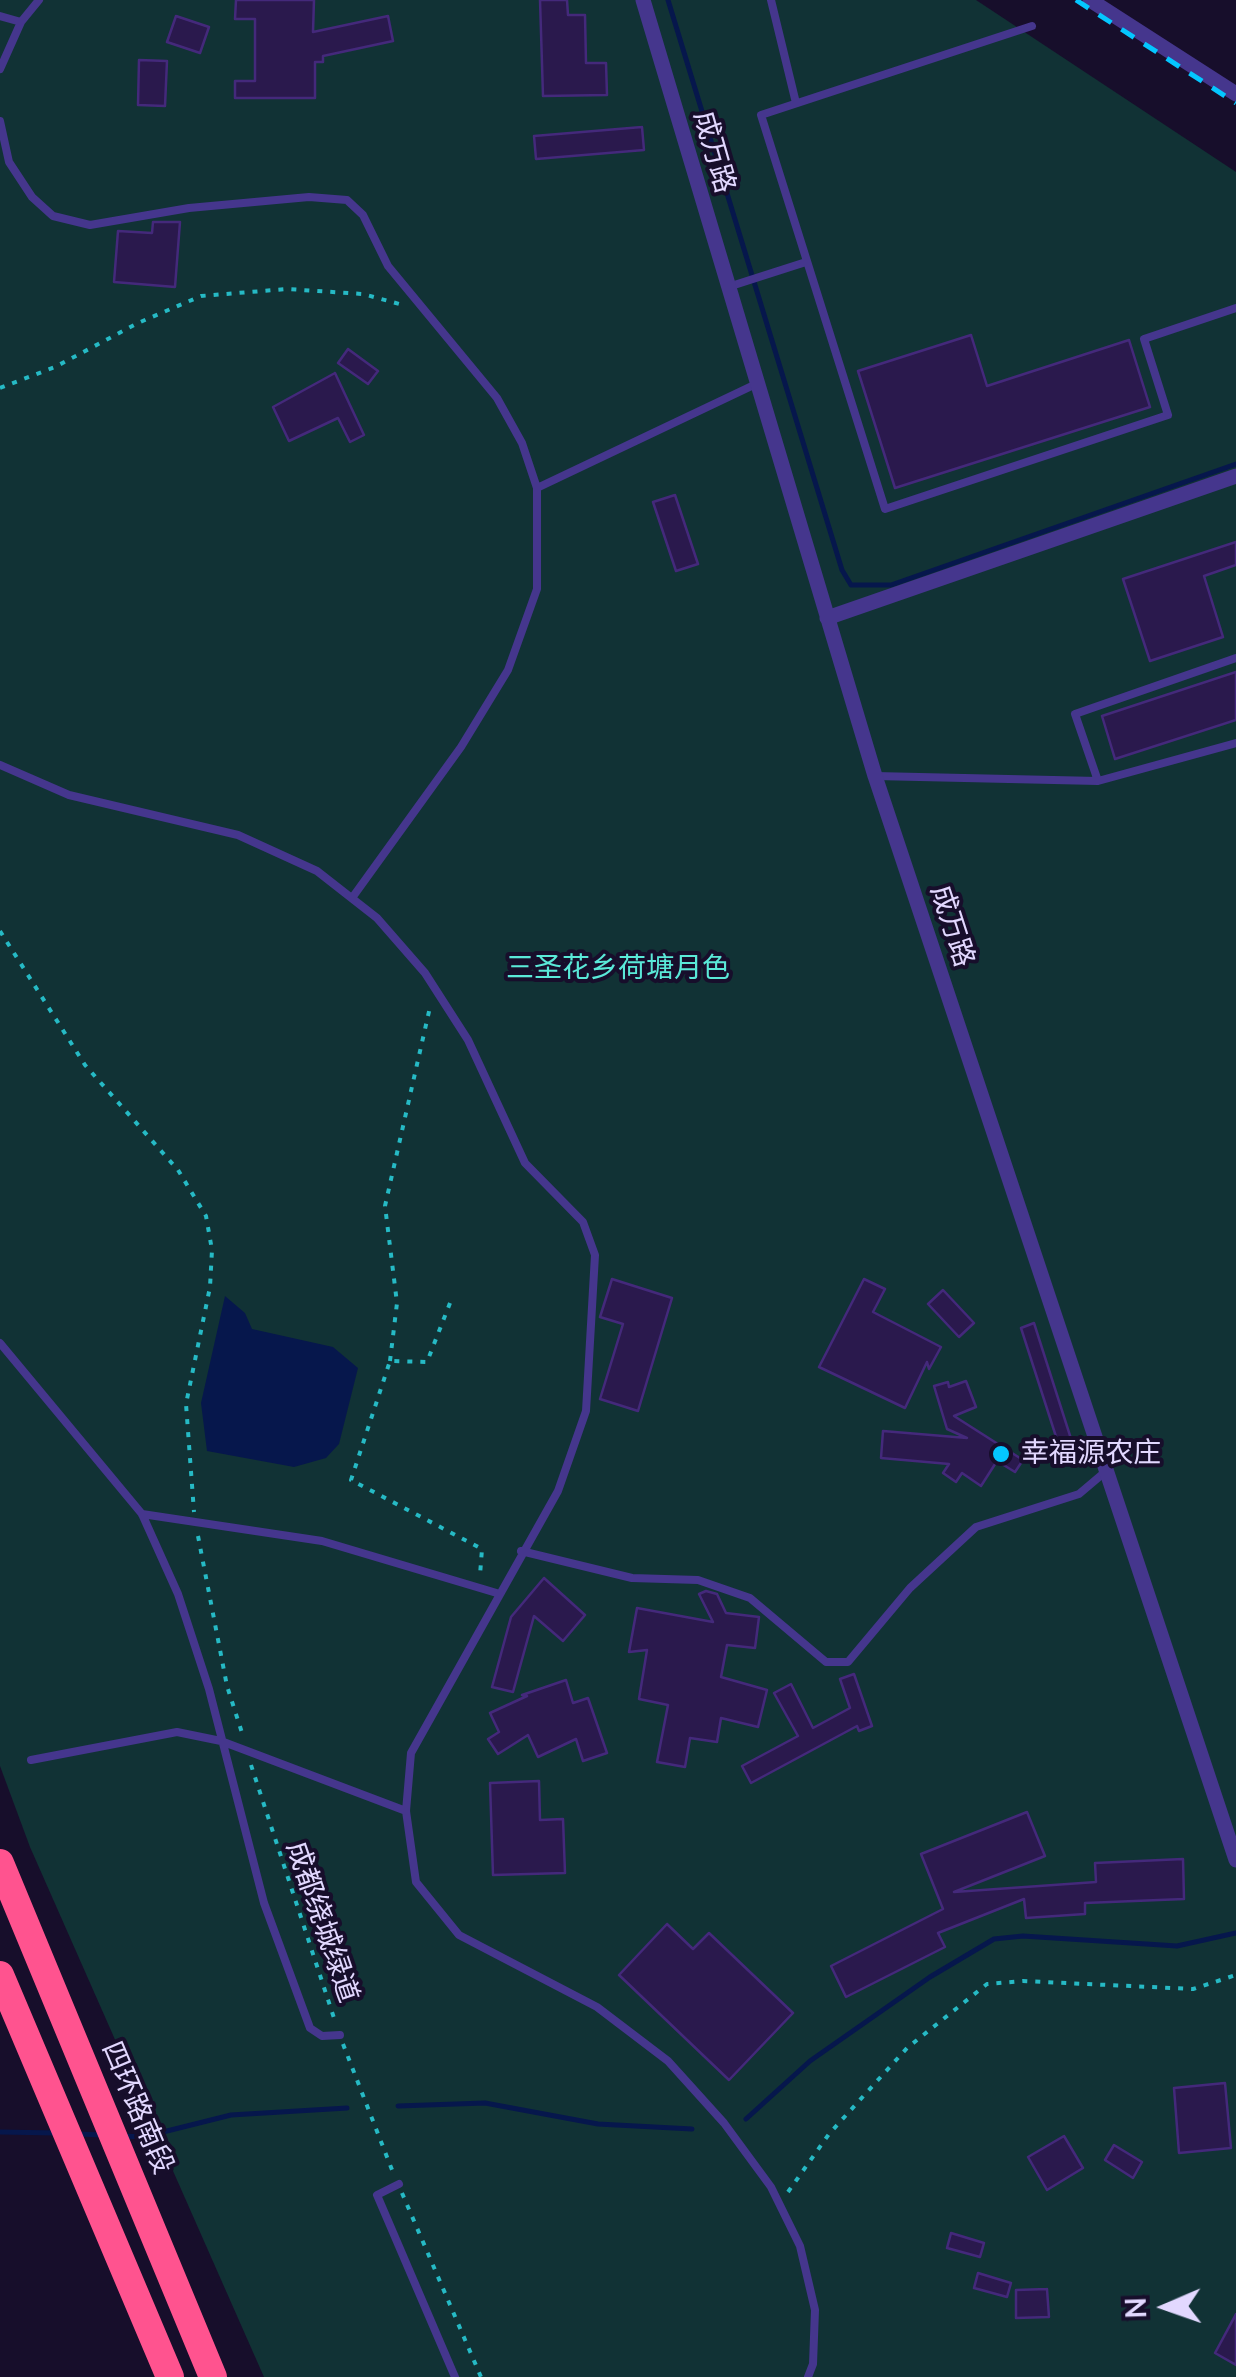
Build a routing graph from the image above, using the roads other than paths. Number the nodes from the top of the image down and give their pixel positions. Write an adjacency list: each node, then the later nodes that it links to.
1 (38, 0): 6 (lane)
2 (643, 0): 13 (street, 成万路)
3 (770, 0): 10 (lane)
4 (1090, 0): 9 (street)
5 (0, 16): 6 (lane)
6 (21, 22): 8 (lane)
7 (1032, 26): 10 (lane)
8 (0, 68)
9 (1236, 94)
10 (796, 103): 12 (lane)
11 (0, 121): 17 (lane)
12 (806, 262): 13 (lane); 14 (lane)
13 (728, 287): 15 (street, 成万路)
14 (1236, 308)
15 (756, 384): 17 (lane); 18 (street, 成万路)
16 (1236, 476): 18 (street)
17 (537, 488): 24 (lane)
18 (827, 618): 22 (street, 成万路)
19 (1236, 658): 23 (lane)
20 (1236, 743): 23 (lane)
21 (0, 765): 24 (lane)
22 (875, 776): 23 (lane); 26 (street, 成万路)
23 (1098, 780)
24 (352, 898): 28 (lane)
25 (0, 1343): 27 (lane)
26 (1107, 1470): 28 (lane); 33 (street, 成万路)
27 (142, 1514): 29 (lane); 30 (lane)
28 (521, 1551): 29 (lane)
29 (500, 1594): 32 (lane)
30 (222, 1741): 31 (lane); 32 (lane); 36 (lane)
31 (31, 1760)
32 (406, 1811): 41 (lane)
33 (1236, 1860)
34 (0, 1863): 39 (highway, 四环路南段)
35 (0, 1975): 38 (highway)
36 (340, 2034)
37 (398, 2184): 40 (lane)
38 (170, 2377)
39 (214, 2377)
40 (455, 2377)
41 (808, 2377)

